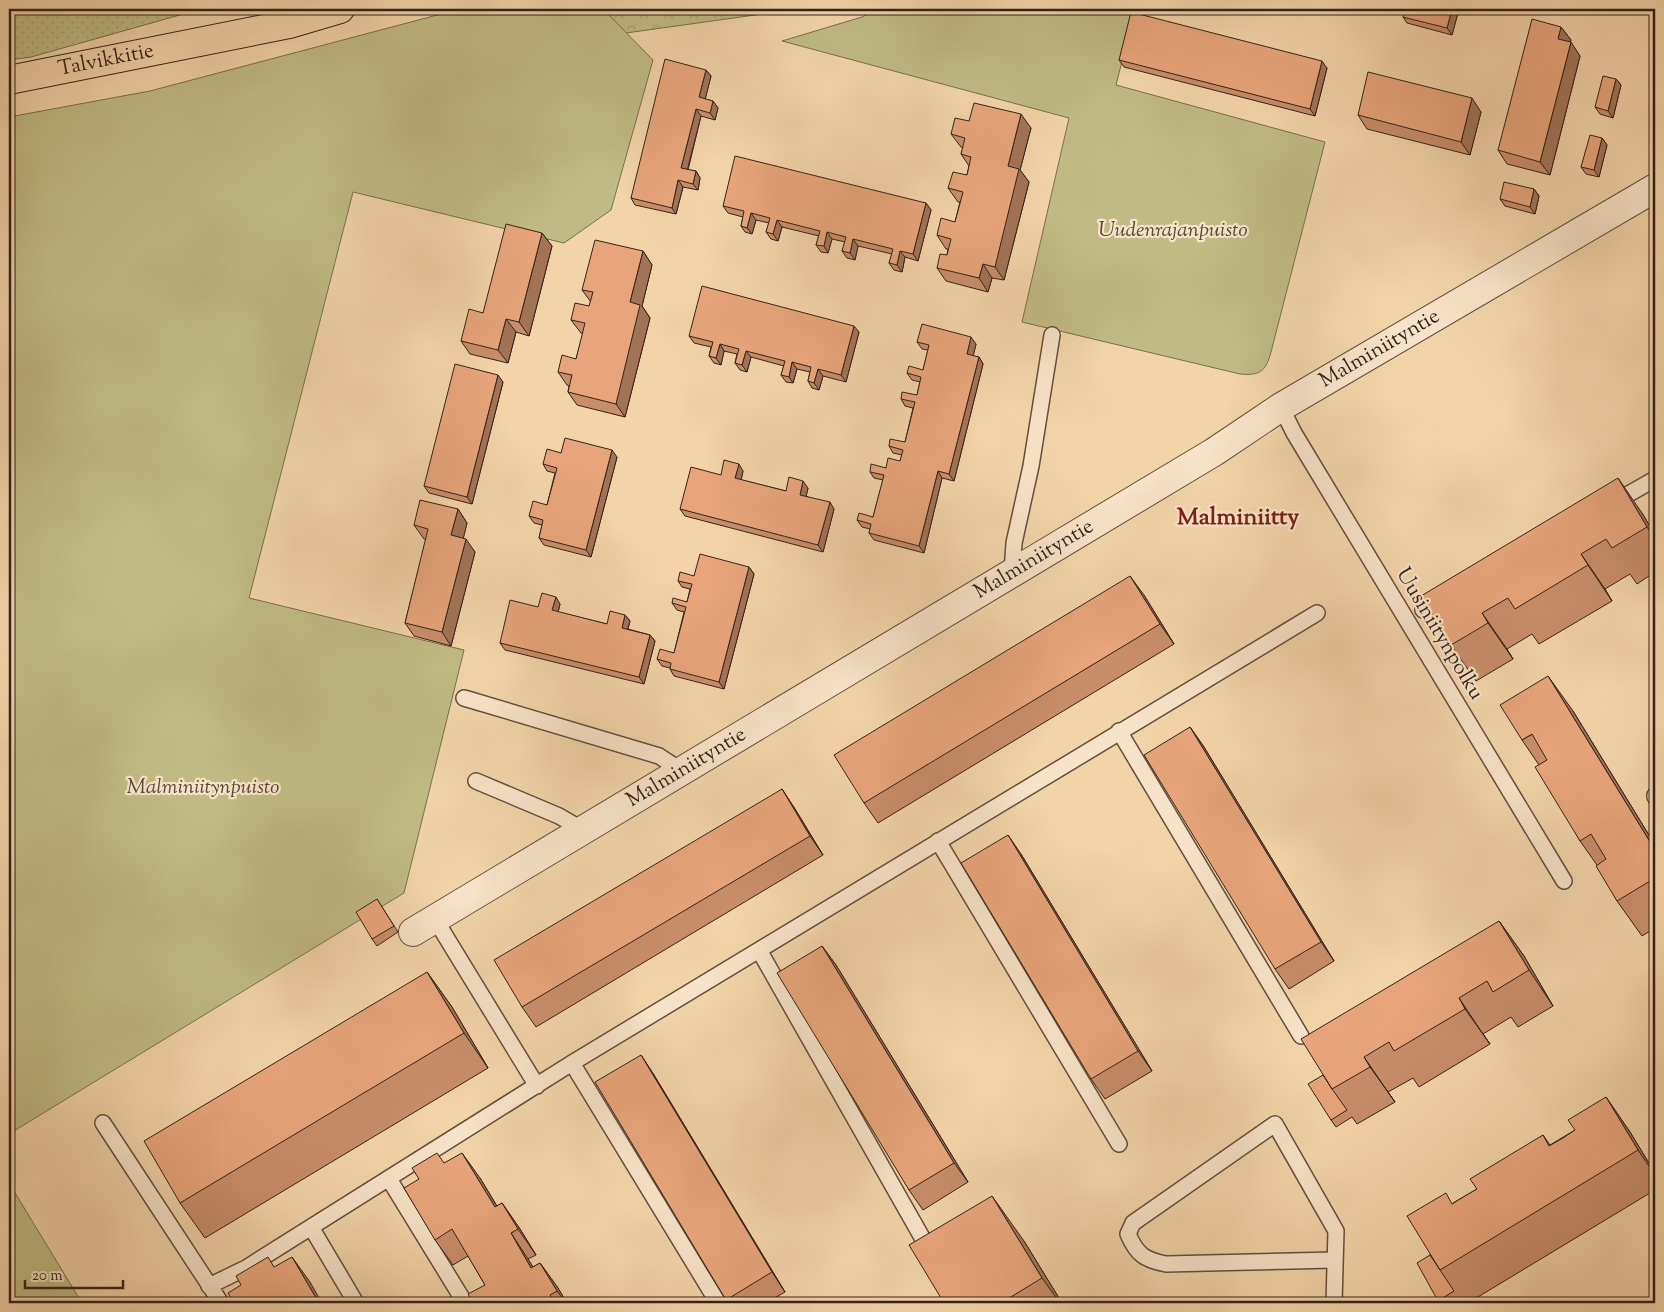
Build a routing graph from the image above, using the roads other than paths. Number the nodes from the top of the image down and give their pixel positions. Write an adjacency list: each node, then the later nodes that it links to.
1 (266, 9): 3 (main road, Talvikkitie)
2 (340, 9): 3 (main road, Talvikkitie)
3 (203, 40): 4 (main road, Talvikkitie)
4 (9, 80)
5 (1655, 188): 7 (street, Malminiityntie)
6 (1052, 335): 10 (lane)
7 (1281, 407): 10 (street, Malminiityntie); 20 (lane, Uusiniitynpolku)
8 (1655, 479): 9 (lane)
9 (1595, 513)
10 (1012, 573): 16 (street, Malminiityntie)
11 (1457, 591): 12 (lane)
12 (1423, 610)
13 (1317, 613): 15 (lane)
14 (464, 698): 16 (lane)
15 (1119, 731): 19 (lane); 23 (lane)
16 (682, 771): 18 (street, Malminiityntie)
17 (476, 781): 18 (lane)
18 (583, 830): 21 (street, Malminiityntie)
19 (938, 841): 22 (lane); 27 (lane)
20 (1564, 881)
21 (424, 926): 25 (lane)
22 (759, 950): 24 (lane); 30 (lane)
23 (1301, 1036)
24 (572, 1064): 25 (lane); 36 (lane)
25 (537, 1086): 28 (lane)
26 (103, 1123): 32 (lane)
27 (1119, 1144)
28 (389, 1179): 29 (lane); 35 (lane)
29 (311, 1227): 32 (lane); 34 (lane)
30 (933, 1256)
31 (1334, 1260): 31 (lane); 37 (lane)
32 (209, 1286): 33 (lane)
33 (221, 1303)
34 (356, 1303)
35 (465, 1303)
36 (718, 1303)
37 (1334, 1303)

